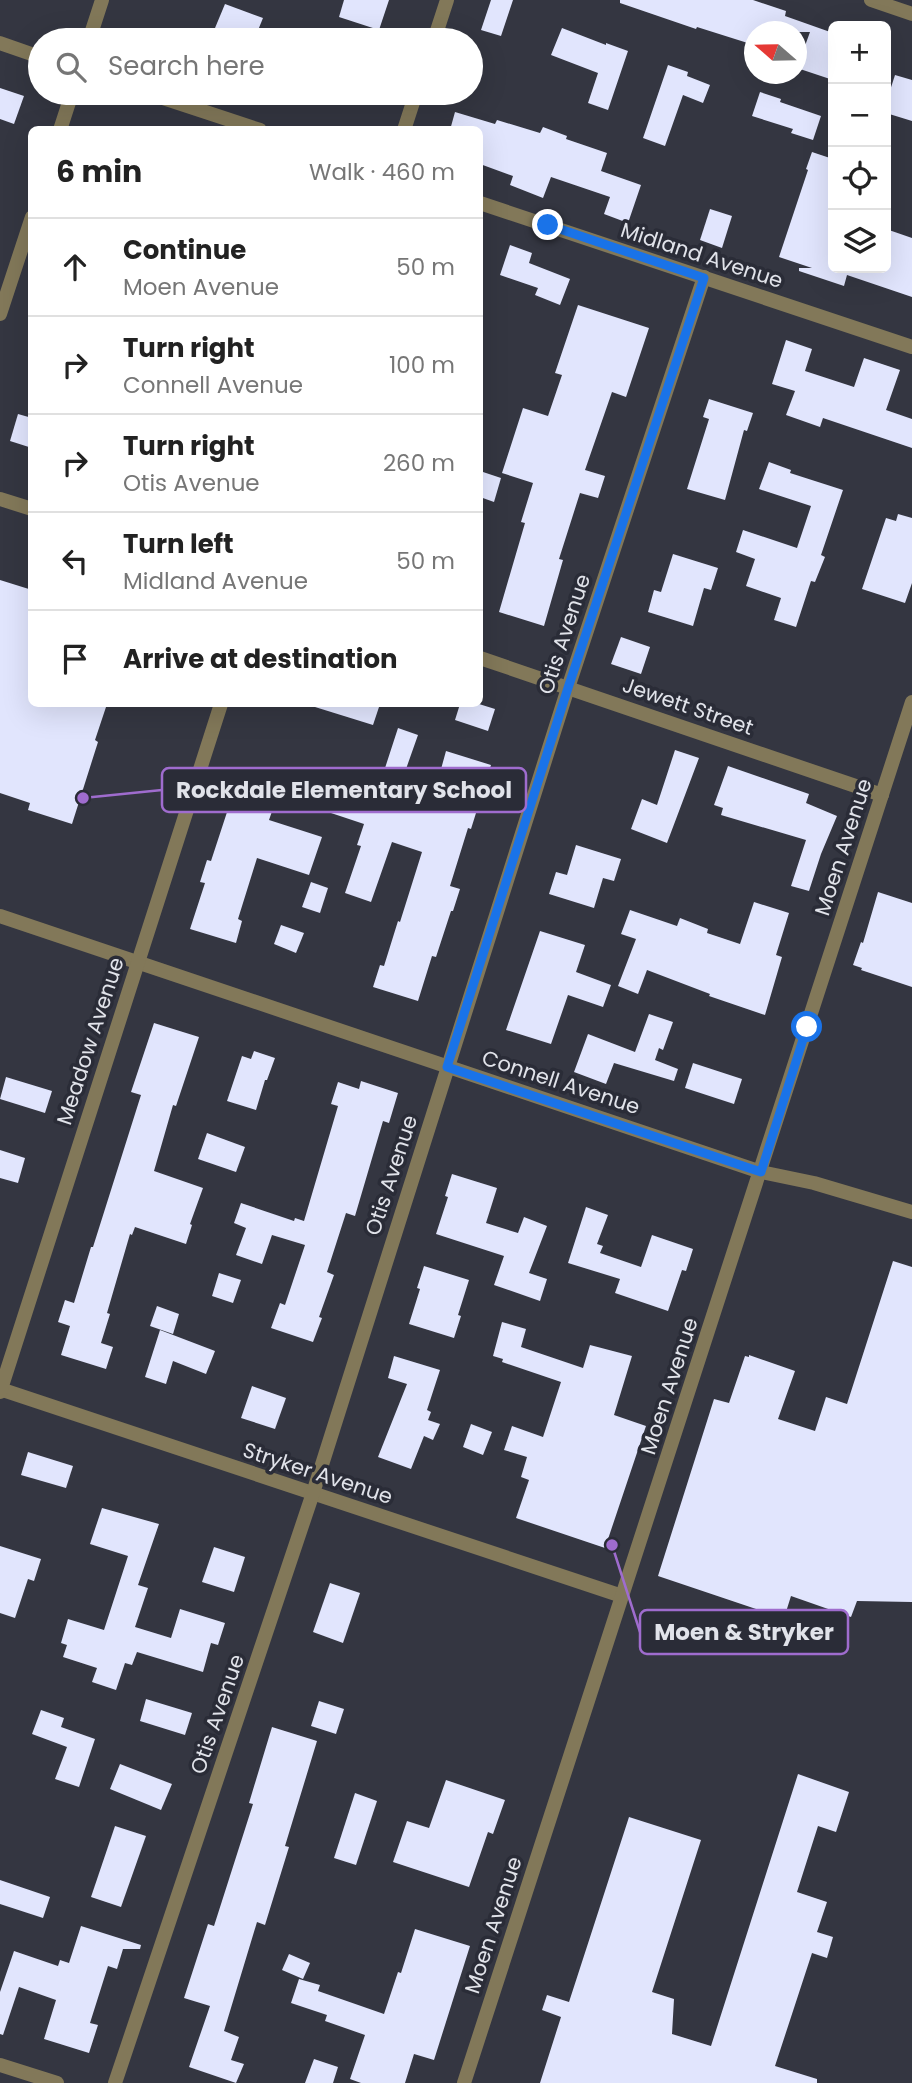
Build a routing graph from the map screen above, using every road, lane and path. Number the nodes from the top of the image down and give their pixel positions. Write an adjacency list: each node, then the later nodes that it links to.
1 (102, 0): 5 (street)
2 (447, 0): 6 (street)
3 (871, 0): 4 (street)
4 (912, 14)
5 (93, 28)
6 (438, 28)
7 (0, 43): 8 (street)
8 (28, 53)
9 (68, 105): 12 (street)
10 (184, 105): 13 (street)
11 (412, 105): 14 (street)
12 (61, 126)
13 (248, 126)
14 (405, 126)
15 (483, 204): 17 (street, Midland Avenue)
16 (28, 229): 18 (street)
17 (704, 278): 19 (street, Midland Avenue); 23 (street, Otis Avenue)
18 (0, 313)
19 (912, 347)
20 (0, 499): 21 (street)
21 (28, 508)
22 (483, 659): 23 (street, Jewett Street)
23 (568, 688): 26 (street, Jewett Street); 29 (street, Otis Avenue)
24 (912, 702): 26 (street, Moen Avenue)
25 (220, 707): 28 (street, Meadow Avenue)
26 (882, 795): 30 (street, Moen Avenue)
27 (0, 916): 28 (street, Connell Avenue)
28 (137, 963): 29 (street, Connell Avenue); 32 (street, Meadow Avenue)
29 (447, 1067): 30 (street, Connell Avenue); 33 (street, Otis Avenue)
30 (761, 1172): 31 (street, Connell Avenue); 34 (street, Moen Avenue)
31 (912, 1212)
32 (0, 1390): 33 (street, Stryker Avenue)
33 (313, 1493): 34 (street, Stryker Avenue); 37 (street, Otis Avenue)
34 (622, 1596): 38 (street, Moen Avenue)
35 (0, 2064): 36 (street)
36 (57, 2083)
37 (115, 2083)
38 (464, 2083)

